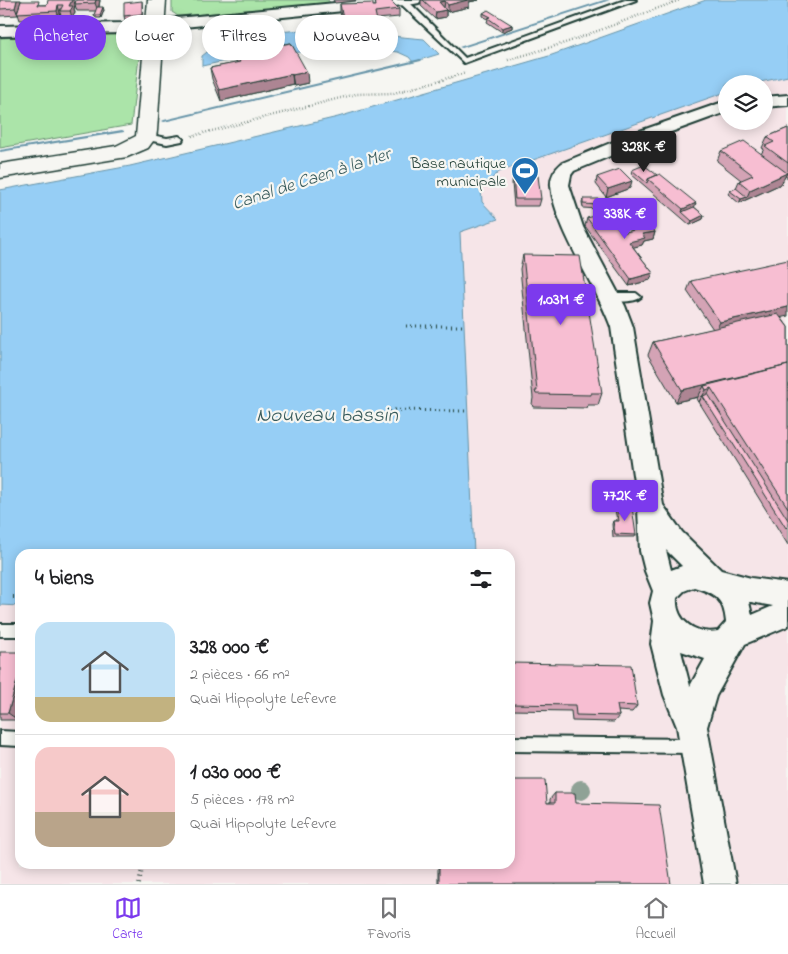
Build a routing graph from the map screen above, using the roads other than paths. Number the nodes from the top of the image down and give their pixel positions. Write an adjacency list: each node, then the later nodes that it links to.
1 (157, 0): 4 (street)
2 (632, 0): 3 (lane)
3 (409, 1): 5 (street)
4 (156, 15)
5 (192, 21)
6 (116, 28): 7 (street)
7 (0, 31)
8 (152, 60): 12 (street)
9 (788, 100): 10 (street)
10 (773, 101)
11 (718, 109): 15 (street)
12 (146, 137): 13 (lane); 14 (street)
13 (179, 139)
14 (0, 171)
15 (609, 297): 16 (lane); 17 (street)
16 (636, 297)
17 (651, 509): 18 (street); 19 (street)
18 (713, 580): 19 (street); 20 (street); 25 (street)
19 (666, 591): 22 (street)
20 (788, 596)
21 (788, 613): 25 (street)
22 (668, 621): 25 (street); 26 (street)
23 (0, 630): 24 (lane)
24 (15, 630)
25 (735, 635): 26 (street)
26 (693, 737): 29 (lane); 30 (street)
27 (0, 738): 28 (lane)
28 (15, 739)
29 (515, 744)
30 (720, 884)

